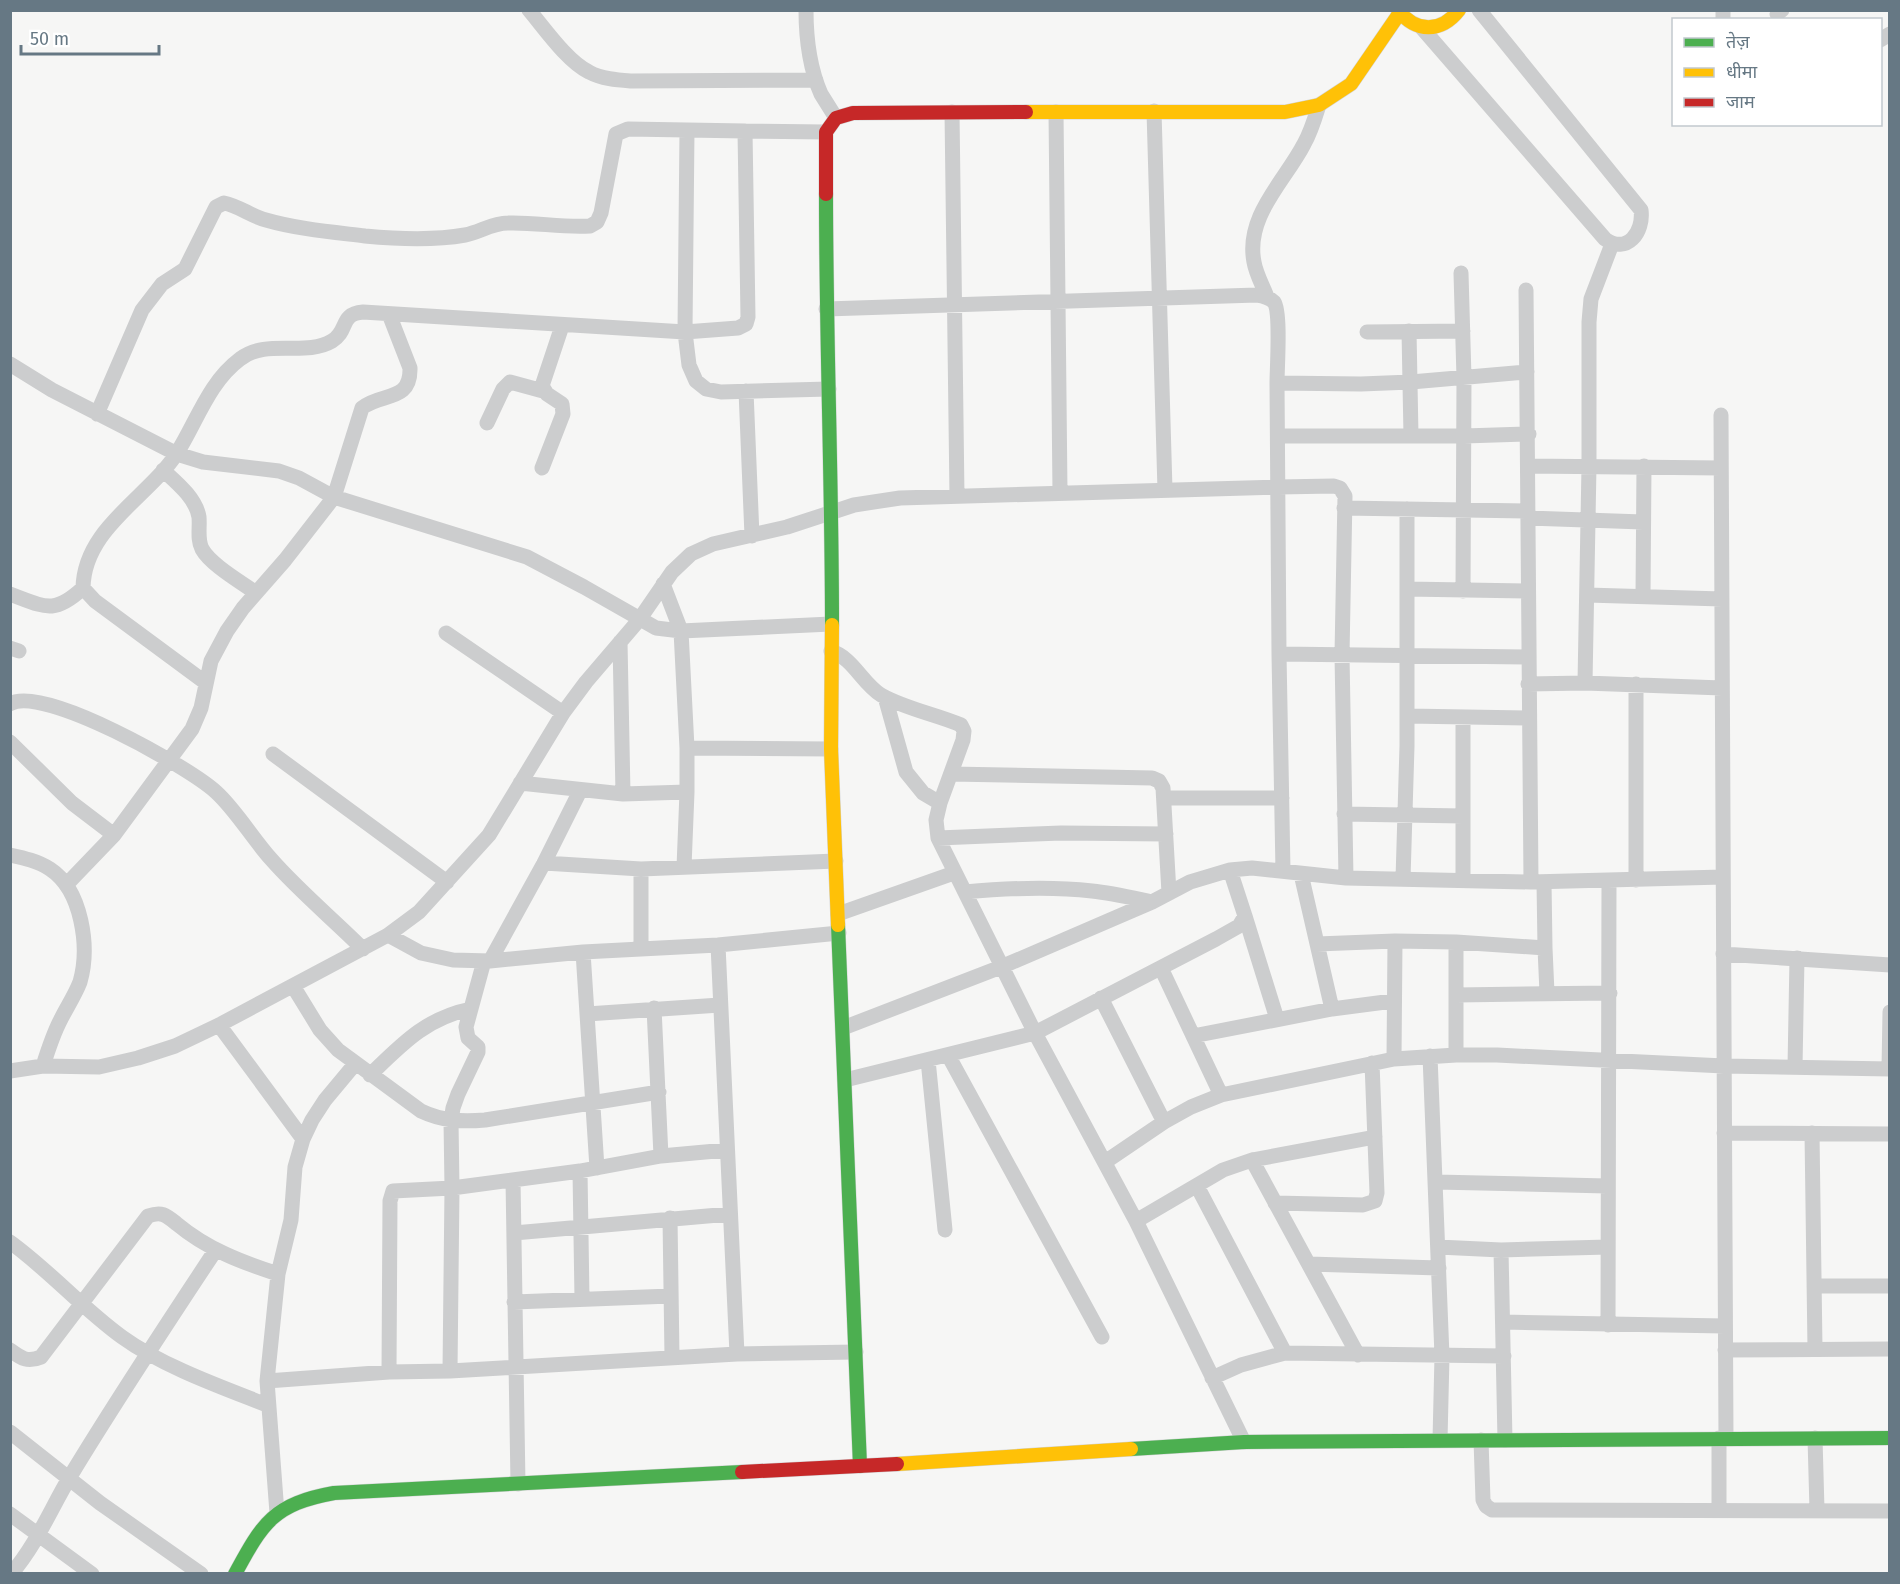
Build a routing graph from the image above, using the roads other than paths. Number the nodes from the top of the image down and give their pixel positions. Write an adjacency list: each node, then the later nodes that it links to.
1 (529, 10): 7 (street)
2 (806, 10): 7 (street)
3 (1459, 10): 6 (street)
4 (1479, 10): 16 (street)
5 (1398, 12): 6 (street); 8 (street)
6 (1422, 28): 16 (street)
7 (816, 80): 12 (street)
8 (1319, 105): 9 (street); 19 (street)
9 (1154, 111): 11 (street); 20 (street)
10 (952, 112): 11 (street); 12 (street); 22 (street)
11 (1056, 112): 21 (street)
12 (836, 118): 15 (street)
13 (687, 130): 14 (street); 27 (street); 38 (street)
14 (745, 131): 15 (street); 27 (street)
15 (826, 132): 23 (street)
16 (1612, 244): 47 (street)
17 (1461, 273): 26 (street)
18 (1526, 290): 31 (street)
19 (1267, 297): 20 (street); 33 (street)
20 (1159, 299): 21 (street); 53 (street)
21 (1059, 302): 22 (street); 54 (street)
22 (956, 304): 23 (street); 55 (street)
23 (826, 309): 35 (street)
24 (389, 314): 25 (street); 45 (street); 56 (street)
25 (562, 326): 27 (street); 36 (street)
26 (1463, 331): 29 (street); 32 (street)
27 (685, 332): 37 (street)
28 (1367, 332): 29 (street)
29 (1409, 332): 34 (street)
30 (10, 364): 38 (street)
31 (1527, 372): 32 (street); 41 (street)
32 (1464, 378): 34 (street); 44 (street)
33 (1277, 382): 34 (street); 42 (street)
34 (1411, 382): 43 (street)
35 (829, 389): 37 (street); 60 (street)
36 (543, 391): 40 (street); 49 (street)
37 (746, 391): 64 (street)
38 (96, 414): 45 (street)
39 (1721, 415): 50 (street)
40 (487, 423)
41 (1528, 434): 44 (street); 46 (street)
42 (1279, 435): 43 (street); 52 (street)
43 (1411, 436): 44 (street)
44 (1464, 436): 59 (street)
45 (177, 454): 51 (street); 56 (street)
46 (1528, 466): 47 (street); 61 (street)
47 (1589, 466): 48 (street); 62 (street)
48 (1644, 466): 50 (street); 63 (street)
49 (542, 468)
50 (1721, 468): 74 (street)
51 (163, 470): 66 (street); 70 (street)
52 (1278, 487): 53 (street); 57 (street); 81 (street)
53 (1165, 490): 54 (street)
54 (1060, 492): 55 (street)
55 (957, 496): 60 (street)
56 (334, 497): 70 (street); 75 (street)
57 (1344, 508): 58 (street); 82 (street)
58 (1407, 509): 59 (street); 67 (street)
59 (1464, 510): 61 (street); 68 (street)
60 (832, 512): 64 (street); 76 (street)
61 (1528, 515): 62 (street); 69 (street)
62 (1588, 519): 63 (street); 72 (street)
63 (1643, 522): 73 (street)
64 (752, 536): 65 (street)
65 (663, 584): 75 (street); 77 (street)
66 (83, 588): 71 (street); 85 (street)
67 (1407, 589): 68 (street); 83 (street)
68 (1463, 591): 69 (street)
69 (1528, 591): 84 (street)
70 (256, 593): 85 (street)
71 (10, 594)
72 (1587, 595): 73 (street); 86 (street)
73 (1643, 597): 74 (street)
74 (1722, 599): 89 (street)
75 (639, 620): 77 (street); 79 (street)
76 (831, 624): 77 (street); 80 (street)
77 (681, 631): 97 (street)
78 (446, 633): 92 (street)
79 (620, 642): 92 (street); 105 (street)
80 (831, 651): 90 (street); 98 (street)
81 (1279, 654): 82 (street); 107 (street)
82 (1342, 655): 83 (street); 109 (street)
83 (1406, 655): 84 (street); 93 (street)
84 (1527, 657): 87 (street)
85 (206, 683): 100 (street)
86 (1585, 683): 87 (street); 88 (street)
87 (1528, 684): 95 (street)
88 (1636, 684): 89 (street); 128 (street)
89 (1722, 688): 124 (street)
90 (885, 697): 101 (street); 108 (street)
91 (10, 704): 100 (street)
92 (563, 713): 102 (street)
93 (1408, 716): 94 (street); 110 (street)
94 (1463, 718): 95 (street); 111 (street)
95 (1528, 718): 131 (street)
96 (10, 742): 113 (street)
97 (687, 748): 98 (street); 104 (street)
98 (831, 749): 116 (street)
99 (273, 754): 130 (street)
100 (169, 762): 113 (street); 145 (street)
101 (951, 774): 106 (street); 108 (street)
102 (520, 783): 103 (street); 130 (street)
103 (580, 791): 105 (street); 117 (street)
104 (687, 792): 105 (street); 118 (street)
105 (623, 794)
106 (1164, 798): 107 (street); 112 (street)
107 (1282, 798): 121 (street)
108 (940, 803): 114 (street)
109 (1344, 814): 110 (street); 125 (street)
110 (1405, 815): 111 (street); 126 (street)
111 (1462, 816): 127 (street)
112 (1166, 834): 114 (street); 134 (street)
113 (114, 835): 132 (street)
114 (938, 838): 122 (street)
115 (10, 855): 132 (street)
116 (836, 861): 118 (street); 136 (street)
117 (544, 863): 119 (street); 150 (street)
118 (684, 867): 119 (street)
119 (641, 868): 146 (street)
120 (1230, 870): 121 (street); 134 (street); 137 (street)
121 (1283, 871): 123 (street)
122 (954, 873): 133 (street); 136 (street)
123 (1301, 874): 125 (street); 143 (street)
124 (1723, 877): 128 (street); 148 (street)
125 (1347, 878): 126 (street)
126 (1403, 879): 127 (street)
127 (1463, 880): 131 (street)
128 (1636, 880): 129 (street)
129 (1609, 881): 131 (street); 156 (street)
130 (447, 882): 139 (street)
131 (1538, 882): 144 (street)
132 (66, 885): 179 (street)
133 (965, 892): 135 (street); 152 (street)
134 (1169, 893): 135 (street)
135 (1152, 902): 152 (street)
136 (838, 914): 138 (street)
137 (1245, 916): 153 (street); 166 (street)
138 (839, 933): 142 (street); 168 (street)
139 (388, 935): 145 (street); 150 (street)
140 (1395, 941): 141 (street); 143 (street); 159 (street)
141 (1456, 942): 144 (street); 157 (street)
142 (718, 945): 146 (street); 160 (street)
143 (1317, 945): 163 (street)
144 (1545, 948): 155 (street)
145 (363, 949): 154 (street)
146 (641, 949): 147 (street)
147 (583, 952): 150 (street); 165 (street)
148 (1723, 954): 149 (street); 180 (street)
149 (1797, 958): 151 (street); 181 (street)
150 (487, 961): 162 (street)
151 (1890, 965)
152 (1001, 967): 168 (street); 169 (street)
153 (1161, 968): 158 (street); 170 (street)
154 (293, 986): 167 (street); 178 (street)
155 (1547, 993): 156 (street); 157 (street)
156 (1610, 993): 176 (street)
157 (1456, 995): 172 (street)
158 (1101, 998): 169 (street); 190 (street)
159 (1393, 1001): 163 (street); 174 (street)
160 (720, 1005): 161 (street); 196 (street)
161 (654, 1008): 165 (street); 186 (street)
162 (471, 1009): 184 (street); 189 (street)
163 (1332, 1009): 166 (street)
164 (1890, 1012): 182 (street)
165 (587, 1014): 188 (street)
166 (1277, 1019): 170 (street)
167 (219, 1025): 179 (street); 195 (street)
168 (843, 1028): 185 (street)
169 (1035, 1033): 171 (street); 199 (street)
170 (1193, 1035): 187 (street)
171 (948, 1055): 175 (street); 231 (street)
172 (1456, 1055): 173 (street); 176 (street)
173 (1430, 1056): 174 (street); 203 (street)
174 (1394, 1059): 177 (street)
175 (928, 1060): 185 (street); 212 (street)
176 (1608, 1060): 180 (street); 205 (street)
177 (1372, 1063): 187 (street); 194 (street)
178 (355, 1064): 184 (street); 195 (street)
179 (43, 1066): 183 (street)
180 (1724, 1066): 181 (street); 191 (street)
181 (1795, 1067): 182 (street)
182 (1889, 1069)
183 (10, 1071)
184 (370, 1075): 189 (street)
185 (845, 1080): 236 (street)
186 (659, 1092): 188 (street); 197 (street)
187 (1221, 1095): 190 (street)
188 (593, 1103): 189 (street); 200 (street)
189 (451, 1121): 206 (street)
190 (1164, 1122): 199 (street)
191 (1724, 1133): 192 (street); 230 (street)
192 (1812, 1134): 193 (street); 222 (street)
193 (1890, 1134)
194 (1375, 1137): 198 (street); 207 (street)
195 (303, 1139): 221 (street)
196 (727, 1150): 197 (street); 208 (street)
197 (661, 1156): 200 (street)
198 (1252, 1160): 204 (street); 207 (street)
199 (1105, 1162): 210 (street)
200 (597, 1168): 201 (street)
201 (580, 1171): 202 (street); 211 (street)
202 (513, 1180): 206 (street); 213 (street)
203 (1436, 1182): 205 (street); 215 (street)
204 (1197, 1186): 210 (street); 238 (street)
205 (1607, 1186): 216 (street)
206 (452, 1188): 245 (street); 246 (street)
207 (1275, 1203): 219 (street)
208 (730, 1214): 209 (street); 239 (street)
209 (669, 1218): 211 (street); 224 (street)
210 (1136, 1221): 247 (street)
211 (581, 1226): 213 (street); 225 (street)
212 (945, 1230)
213 (514, 1233): 226 (street)
214 (10, 1242): 227 (street)
215 (1438, 1247): 217 (street); 220 (street)
216 (1608, 1247): 217 (street); 229 (street)
217 (1501, 1250): 228 (street)
218 (215, 1251): 221 (street); 227 (street); 237 (street)
219 (1309, 1264): 220 (street); 240 (street)
220 (1438, 1268): 241 (street)
221 (278, 1274): 248 (street)
222 (1814, 1286): 223 (street); 232 (street)
223 (1890, 1286)
224 (671, 1296): 225 (street); 243 (street)
225 (582, 1299): 226 (street)
226 (514, 1302): 244 (street)
227 (82, 1304): 234 (street); 237 (street)
228 (1503, 1322): 229 (street); 242 (street)
229 (1608, 1324): 230 (street)
230 (1725, 1326): 235 (street)
231 (1102, 1337)
232 (1815, 1349): 233 (street); 235 (street)
233 (1890, 1349)
234 (10, 1350)
235 (1725, 1350): 251 (street)
236 (856, 1352): 239 (street); 258 (street)
237 (147, 1353): 249 (street); 259 (street)
238 (1286, 1353): 240 (street); 247 (street)
239 (737, 1354): 243 (street)
240 (1358, 1355): 241 (street)
241 (1442, 1356): 242 (street); 254 (street)
242 (1504, 1356): 256 (street)
243 (672, 1357): 244 (street)
244 (515, 1366): 245 (street); 260 (street)
245 (450, 1371): 246 (street)
246 (389, 1372): 248 (street)
247 (1212, 1378): 257 (street)
248 (267, 1381): 249 (street)
249 (267, 1405): 264 (street)
250 (10, 1432): 259 (street)
251 (1722, 1438): 252 (street); 256 (street); 261 (street)
252 (1815, 1438): 253 (street); 262 (street)
253 (1890, 1438)
254 (1440, 1440): 255 (street); 257 (street)
255 (1481, 1440): 256 (street); 261 (street)
256 (1505, 1440)
257 (1244, 1442): 258 (street)
258 (860, 1466): 260 (street)
259 (69, 1478): 266 (street); 269 (street)
260 (518, 1484): 264 (street)
261 (1719, 1510): 262 (street)
262 (1817, 1510): 263 (street)
263 (1890, 1510)
264 (277, 1513): 270 (street)
265 (10, 1514): 266 (street)
266 (39, 1535): 267 (street); 268 (street)
267 (11, 1574)
268 (92, 1574)
269 (201, 1574)
270 (235, 1574)

